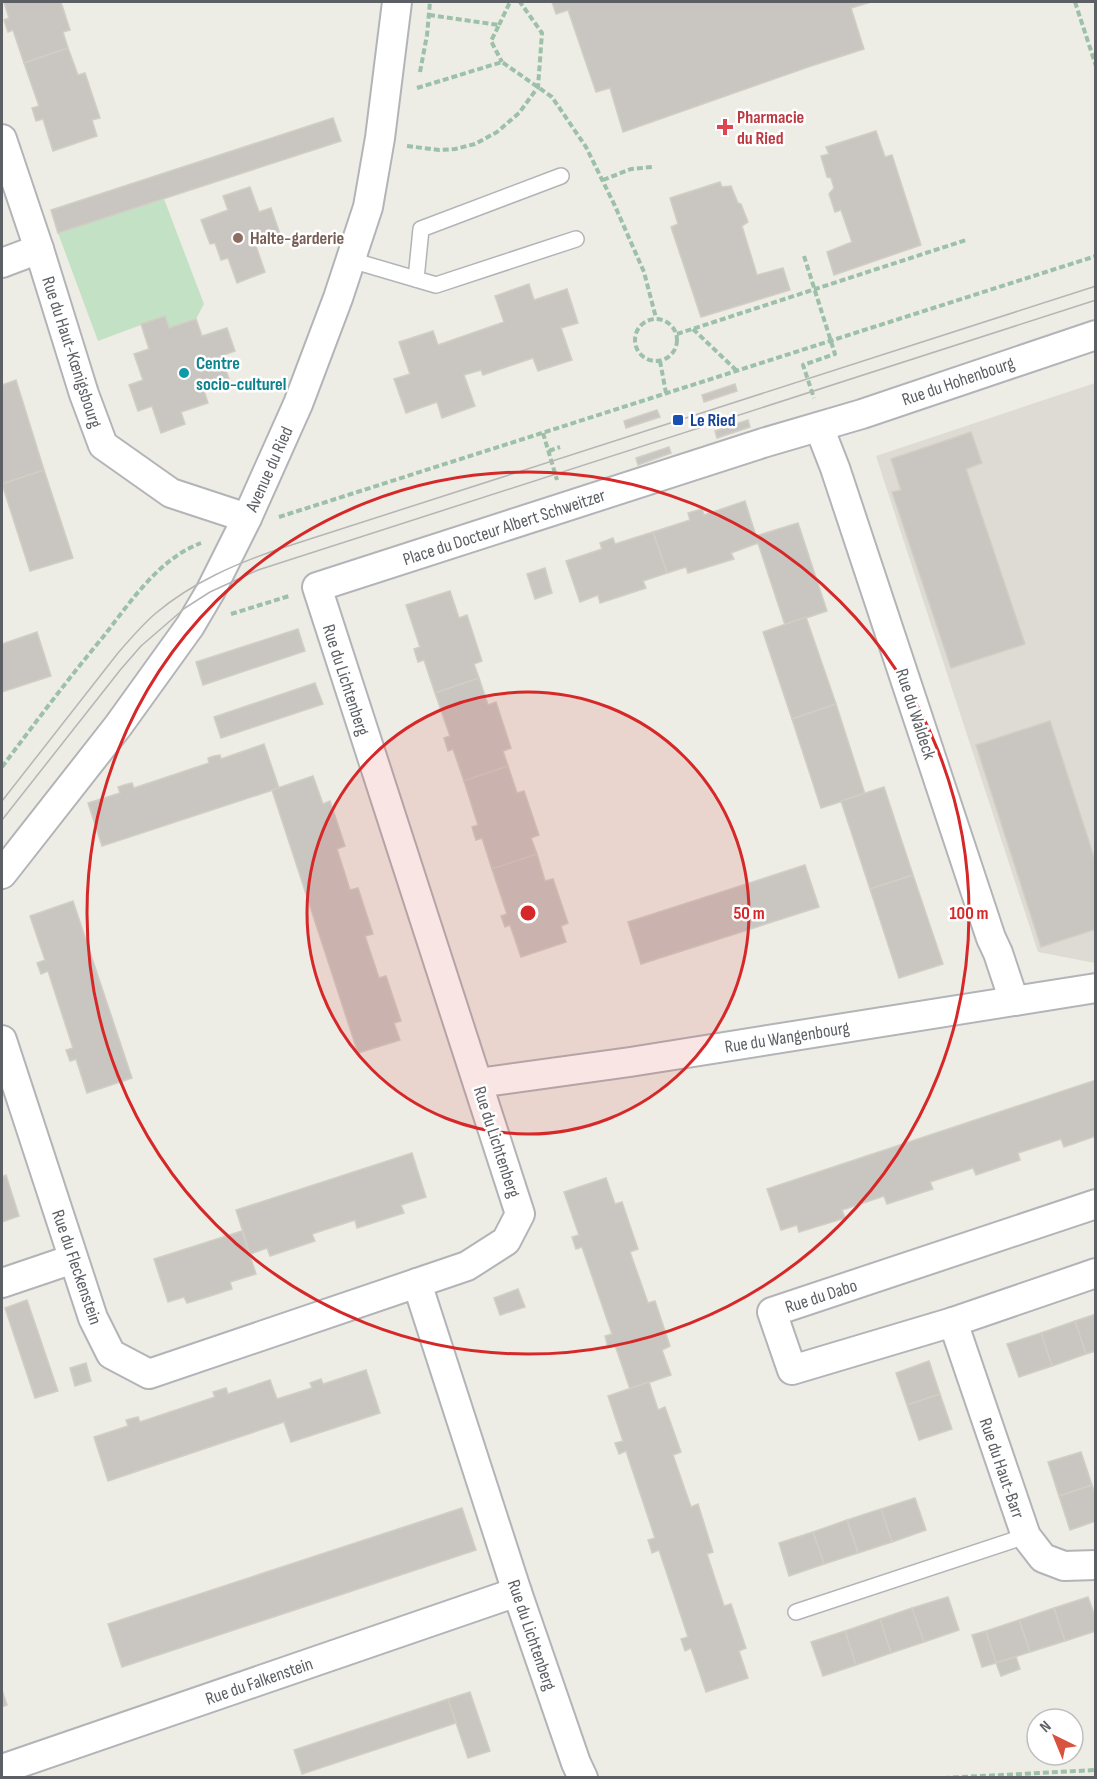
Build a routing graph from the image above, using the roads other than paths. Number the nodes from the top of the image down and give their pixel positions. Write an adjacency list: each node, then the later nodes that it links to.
1 (397, 2): 6 (street, Avenue du Ried)
2 (2, 139): 5 (street, Rue du Haut-Kœnigsbourg)
3 (561, 176): 8 (lane)
4 (576, 239): 8 (lane)
5 (39, 249): 7 (street); 11 (street, Rue du Haut-Kœnigsbourg)
6 (351, 260): 8 (lane); 11 (street, Avenue du Ried)
7 (2, 263)
8 (416, 279)
9 (1095, 335): 10 (street, Rue du Hohenbourg)
10 (817, 415): 12 (street, Place du Docteur Albert Schweitzer); 15 (street, Rue du Waldeck)
11 (247, 518): 13 (street, Avenue du Ried)
12 (317, 587): 17 (street, Rue du Lichtenberg)
13 (2, 874)
14 (1095, 988): 15 (street, Rue du Wangenbourg)
15 (1014, 1001): 17 (street, Rue du Wangenbourg)
16 (2, 1040): 19 (street, Rue du Fleckenstein)
17 (478, 1083): 21 (street, Rue du Lichtenberg)
18 (1095, 1204): 23 (street, Rue du Dabo)
19 (74, 1259): 21 (street, Rue du Fleckenstein); 22 (street)
20 (1095, 1273): 23 (street, Rue du Dabo)
21 (417, 1283): 26 (street, Rue du Lichtenberg)
22 (2, 1284)
23 (953, 1322): 24 (street, Rue du Haut-Barr)
24 (1026, 1536): 25 (street, Rue du Haut-Barr); 27 (lane)
25 (1095, 1565)
26 (517, 1592): 28 (street, Rue du Falkenstein); 29 (street, Rue du Lichtenberg)
27 (796, 1612)
28 (2, 1769)
29 (583, 1778)

